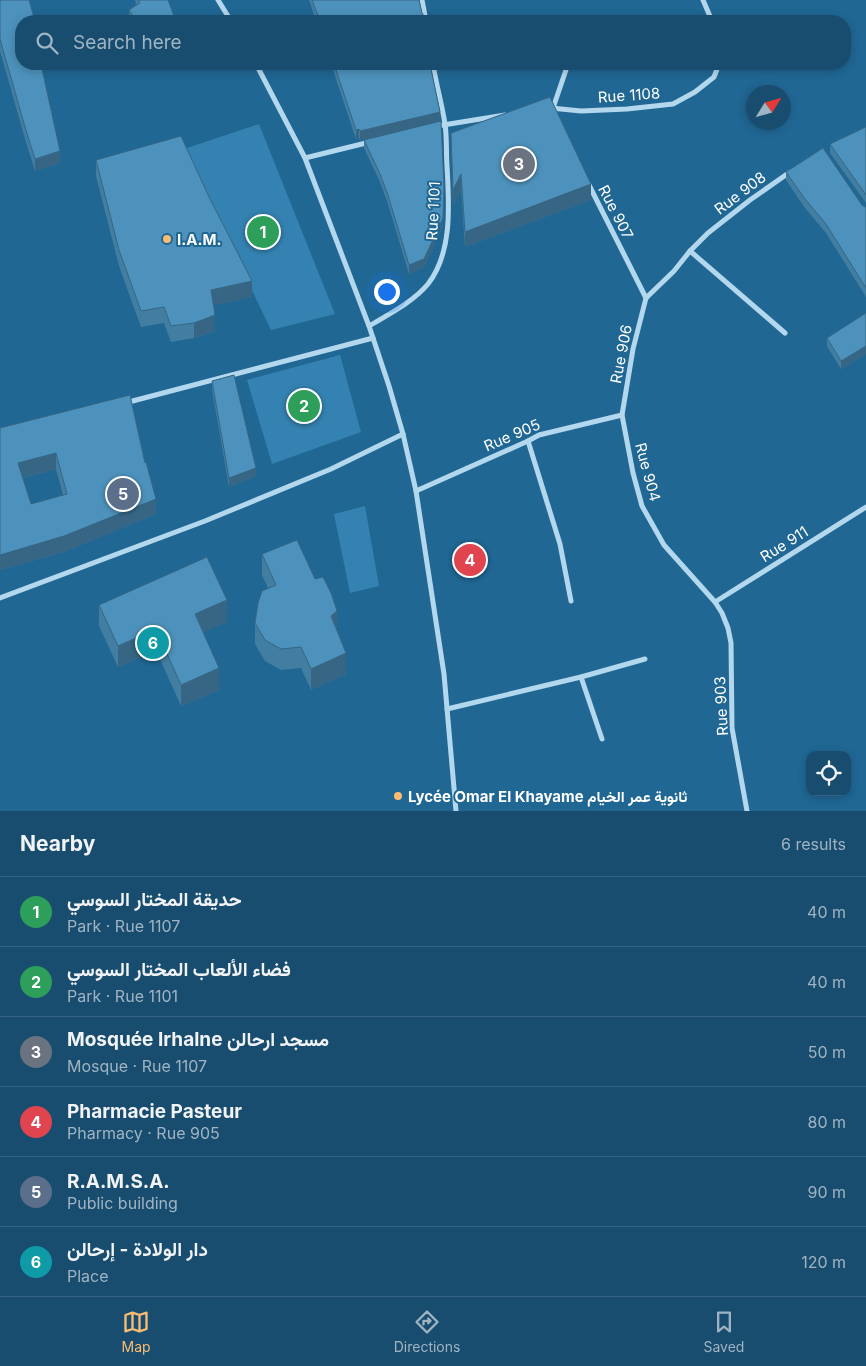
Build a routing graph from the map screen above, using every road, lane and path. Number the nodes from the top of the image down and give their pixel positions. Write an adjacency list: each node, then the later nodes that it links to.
1 (218, 0): 4 (street)
2 (422, 0): 5 (street)
3 (703, 0): 6 (street)
4 (227, 15)
5 (425, 15)
6 (709, 15)
7 (259, 70): 18 (street)
8 (434, 70): 15 (street, Rue 1101)
9 (566, 70): 11 (street)
10 (717, 70): 11 (street, Rue 1108)
11 (553, 108): 12 (street, Rue 1108); 14 (street)
12 (543, 109)
13 (514, 114): 15 (street)
14 (556, 115)
15 (445, 124): 16 (street); 23 (street, Rue 1101)
16 (436, 126)
17 (380, 140): 18 (street)
18 (305, 158): 23 (street)
19 (796, 168): 21 (street, Rue 908)
20 (586, 179): 22 (street, Rue 907)
21 (690, 251): 22 (street, Rue 908); 24 (street)
22 (646, 298): 27 (street, Rue 906)
23 (369, 326): 25 (street)
24 (785, 333)
25 (373, 338): 26 (street); 28 (street)
26 (121, 404)
27 (622, 415): 29 (street, Rue 905); 34 (street, Rue 904)
28 (403, 434): 30 (street); 32 (street)
29 (528, 441): 30 (street, Rue 905); 33 (street)
30 (416, 492): 37 (street)
31 (866, 507): 34 (street, Rue 911)
32 (0, 598)
33 (571, 601)
34 (715, 602): 40 (street, Rue 903)
35 (645, 659): 36 (street)
36 (581, 677): 37 (street); 38 (street)
37 (447, 709): 39 (street)
38 (602, 739)
39 (456, 811)
40 (746, 811)

